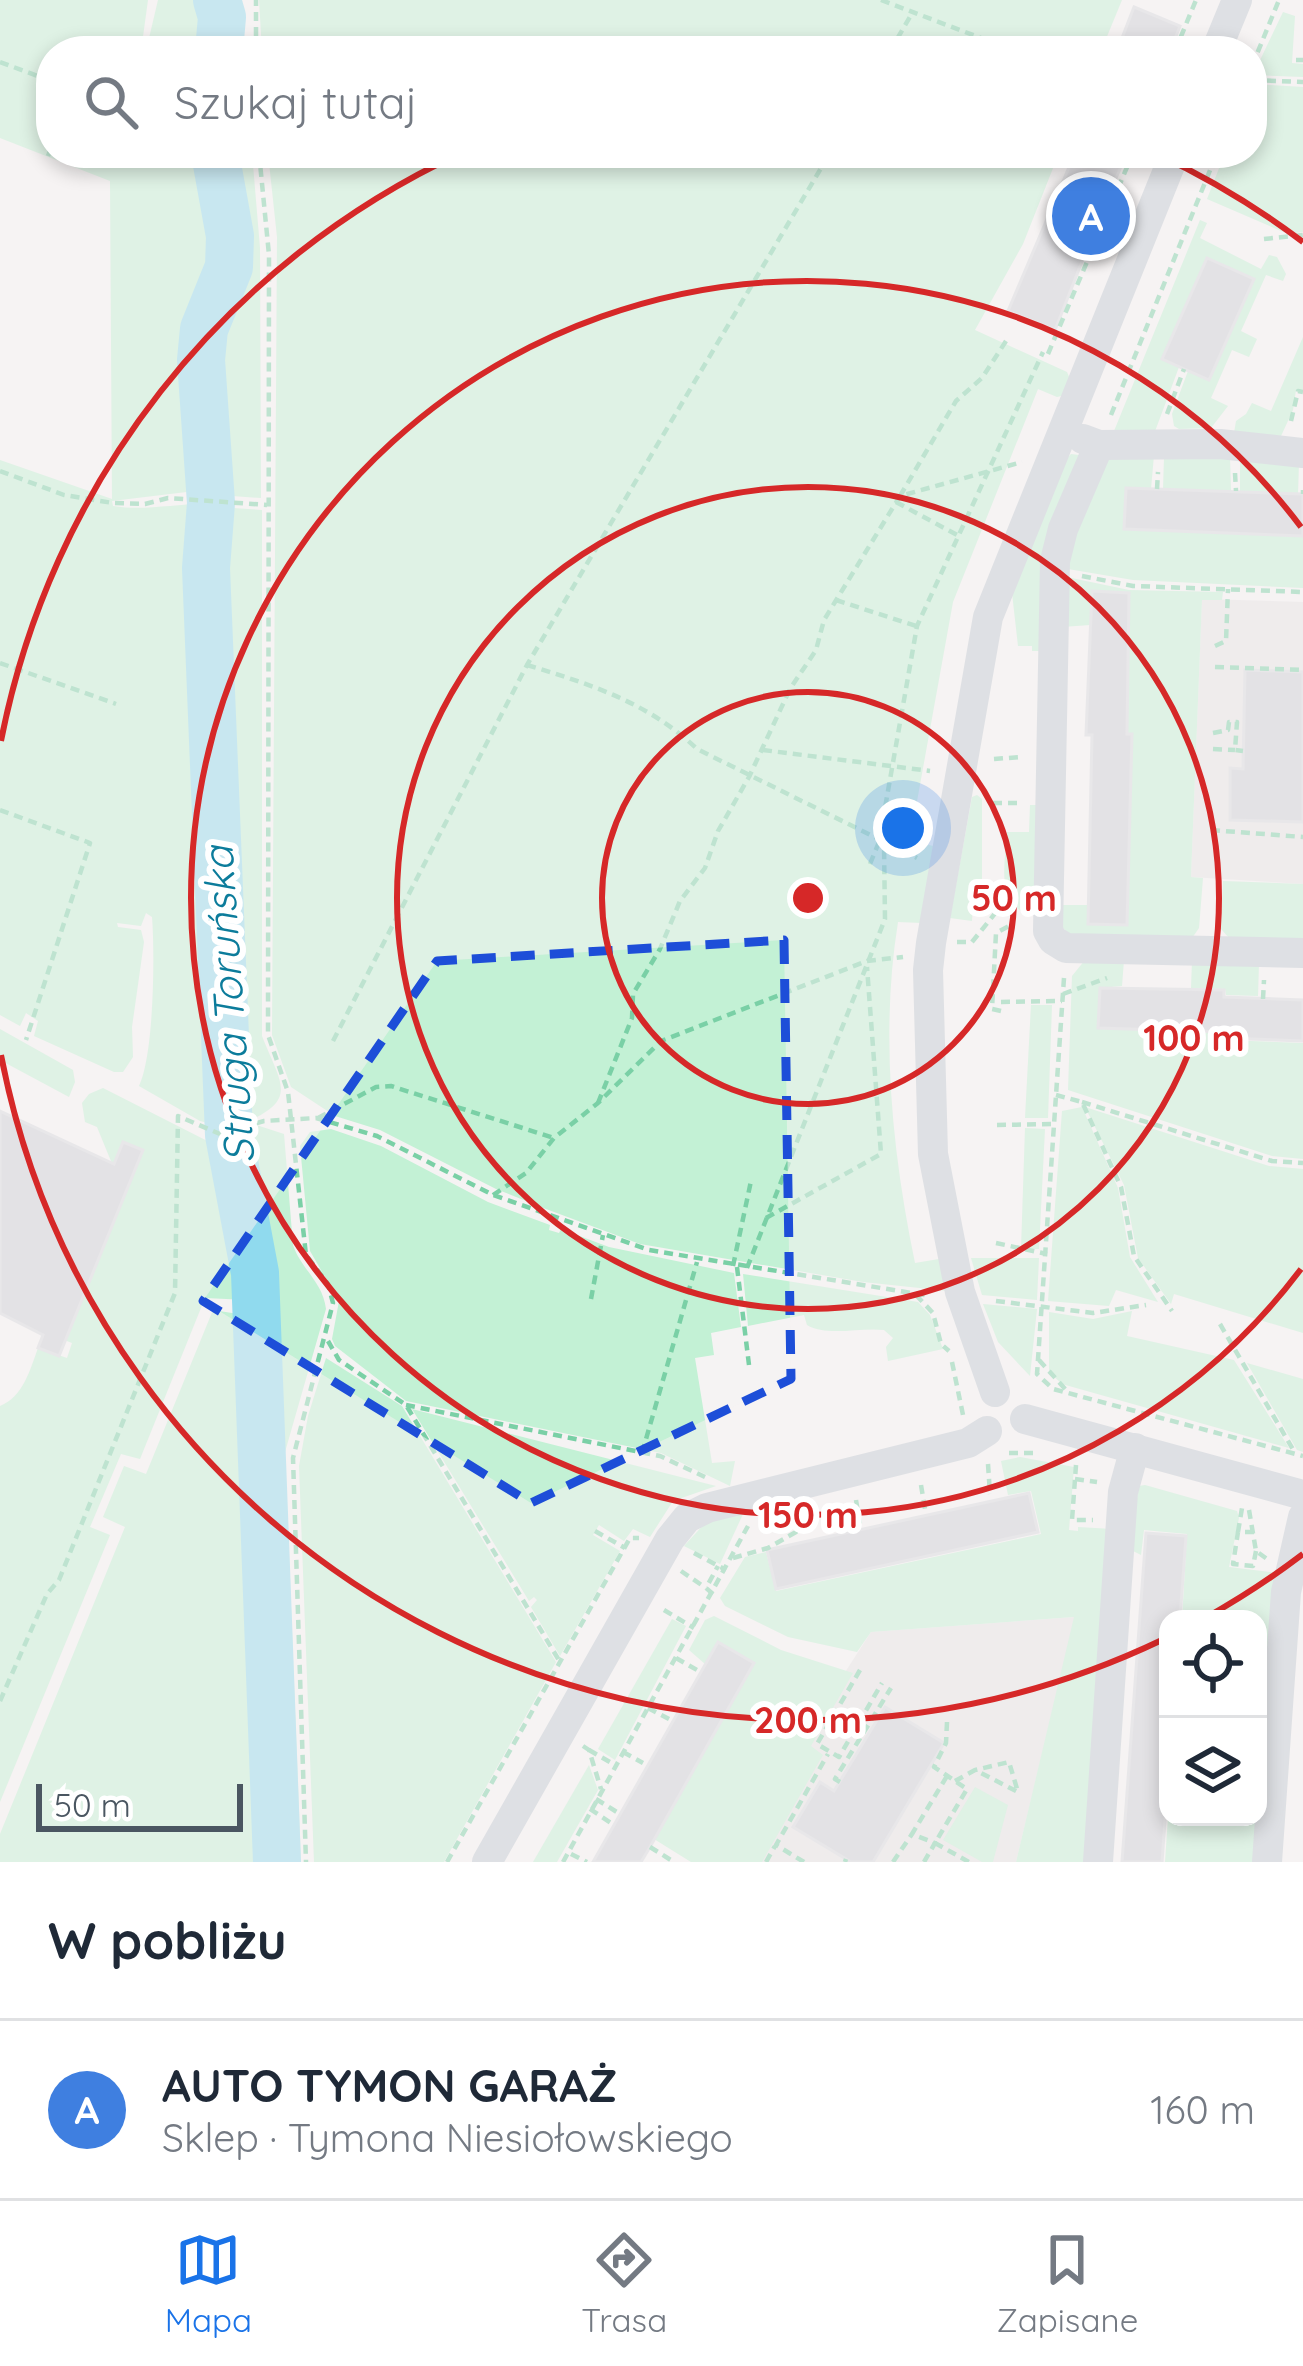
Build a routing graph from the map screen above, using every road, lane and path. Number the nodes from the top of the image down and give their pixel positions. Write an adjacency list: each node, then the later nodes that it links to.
1 (256, 0): 7 (path)
2 (880, 0): 6 (path)
3 (1196, 0): 10 (path)
4 (1237, 0): 11 (street)
5 (1279, 0): 12 (path)
6 (912, 13): 8 (path); 9 (path)
7 (256, 36)
8 (899, 36)
9 (974, 36)
10 (1181, 36)
11 (1222, 36)
12 (1264, 36)
13 (0, 62): 14 (path)
14 (36, 75)
15 (1267, 81): 16 (path)
16 (1303, 82)
17 (260, 168): 35 (path)
18 (821, 168): 44 (path)
19 (1126, 168): 32 (path)
20 (1169, 168): 28 (street)
21 (1211, 168): 29 (path)
22 (1303, 235): 23 (path)
23 (1264, 239)
24 (1008, 338): 34 (path)
25 (1184, 369): 30 (path)
26 (1303, 392): 27 (path)
27 (1299, 412): 31 (path)
28 (1056, 444): 29 (street); 32 (path); 52 (street)
29 (1099, 445): 30 (street); 37 (street)
30 (1159, 445): 31 (street)
31 (1291, 451)
32 (990, 469): 34 (path); 36 (path)
33 (0, 471): 35 (path)
34 (898, 499): 36 (path); 40 (path)
35 (267, 505): 78 (path)
36 (959, 536): 41 (path)
37 (1054, 571): 38 (path); 64 (street)
38 (1228, 589): 39 (path); 42 (path)
39 (1303, 592)
40 (836, 600): 41 (path); 50 (path)
41 (917, 626): 51 (path)
42 (1215, 646)
43 (0, 663): 47 (path)
44 (527, 665): 53 (path); 73 (path)
45 (1215, 667): 46 (path)
46 (1303, 670)
47 (116, 704)
48 (1213, 733): 49 (path)
49 (1213, 749)
50 (761, 750): 51 (path); 53 (path)
51 (892, 768): 52 (path); 59 (path)
52 (960, 774): 61 (street)
53 (748, 777): 59 (path); 76 (path)
54 (0, 809): 72 (path)
55 (1281, 825): 57 (path)
56 (1211, 830): 57 (path)
57 (1280, 835): 58 (path)
58 (1303, 837)
59 (882, 843): 60 (path); 61 (path); 67 (path)
60 (870, 864)
61 (943, 869): 65 (street)
62 (997, 911): 65 (path)
63 (1013, 925): 71 (path)
64 (1066, 948): 66 (street); 69 (path)
65 (930, 951): 67 (path); 93 (street)
66 (1303, 952)
67 (867, 962): 76 (path); 85 (path); 85 (path)
68 (1107, 978): 69 (path)
69 (1062, 997): 70 (path); 74 (path)
70 (1001, 1001)
71 (1000, 1011)
72 (26, 1040)
73 (333, 1042)
74 (1056, 1095): 75 (path); 79 (path)
75 (1082, 1102): 82 (path); 97 (path)
76 (598, 1103): 81 (path)
77 (316, 1118): 78 (path); 81 (path); 84 (path)
78 (292, 1120): 99 (path); 143 (path)
79 (1055, 1124): 80 (path); 88 (path)
80 (997, 1125)
81 (554, 1138): 84 (path)
82 (1303, 1163)
83 (751, 1181): 90 (path)
84 (493, 1195): 86 (path)
85 (766, 1218): 91 (path)
86 (602, 1235): 89 (path); 94 (path)
87 (996, 1244): 88 (path)
88 (1047, 1254): 95 (path)
89 (698, 1260): 90 (path); 106 (path)
90 (735, 1266): 91 (path); 100 (path)
91 (747, 1268): 92 (path)
92 (916, 1295): 93 (path); 104 (path)
93 (962, 1298): 95 (path); 101 (street)
94 (591, 1299)
95 (1044, 1305): 96 (path); 107 (path)
96 (1146, 1305)
97 (1172, 1312)
98 (1220, 1324): 107 (path)
99 (326, 1339): 102 (path); 168 (path)
100 (749, 1365)
101 (995, 1392): 103 (street); 104 (street)
102 (406, 1405): 106 (path); 135 (path)
103 (1025, 1419): 104 (street); 105 (street)
104 (981, 1444): 114 (path); 116 (street)
105 (1135, 1448): 112 (street); 113 (street)
106 (643, 1453): 116 (path)
107 (1299, 1454)
108 (1077, 1461): 110 (path)
109 (919, 1475): 119 (path)
110 (1075, 1479): 112 (path); 117 (path)
111 (854, 1490): 121 (path)
112 (1123, 1492): 179 (street)
113 (1247, 1493): 115 (street); 123 (path); 124 (path)
114 (990, 1494)
115 (1303, 1495)
116 (742, 1497): 125 (street); 128 (path)
117 (1094, 1505)
118 (789, 1507): 128 (path)
119 (925, 1509)
120 (1303, 1517): 131 (street)
121 (860, 1524)
122 (596, 1531): 126 (path)
123 (1238, 1532): 124 (path); 127 (path)
124 (1254, 1532): 127 (path)
125 (670, 1539): 129 (path); 133 (street)
126 (625, 1548)
127 (1256, 1551): 131 (path)
128 (733, 1558): 130 (path)
129 (718, 1566): 130 (path); 132 (path)
130 (726, 1570): 132 (path)
131 (1289, 1575): 180 (street)
132 (713, 1594): 136 (path)
133 (638, 1595): 136 (path); 147 (street)
134 (535, 1600): 135 (path)
135 (526, 1607): 138 (path)
136 (694, 1628): 137 (path)
137 (676, 1658): 139 (path); 144 (path)
138 (560, 1662)
139 (697, 1670)
140 (860, 1670): 149 (path)
141 (882, 1683): 149 (path)
142 (891, 1688): 153 (path)
143 (0, 1701)
144 (648, 1708): 145 (path); 150 (path)
145 (669, 1719)
146 (946, 1722): 155 (path)
147 (560, 1732): 148 (path); 170 (street)
148 (590, 1750): 152 (path); 157 (path)
149 (830, 1751): 153 (path)
150 (622, 1753): 151 (path); 152 (path)
151 (643, 1763)
152 (615, 1765): 157 (path)
153 (819, 1769): 164 (path)
154 (975, 1771): 154 (path); 156 (path)
155 (947, 1775): 156 (path); 162 (path)
156 (955, 1780): 163 (path)
157 (602, 1790): 158 (path)
158 (596, 1799): 159 (path); 160 (path)
159 (590, 1810): 161 (path); 166 (path)
160 (620, 1814)
161 (614, 1825)
162 (912, 1834): 163 (path); 176 (path)
163 (935, 1843): 177 (path); 178 (path)
164 (776, 1844): 174 (path); 175 (path)
165 (650, 1847): 173 (path)
166 (568, 1852): 171 (path); 172 (path)
167 (450, 1857): 169 (path)
168 (307, 1862)
169 (459, 1862)
170 (487, 1862)
171 (563, 1862)
172 (587, 1862)
173 (674, 1862)
174 (766, 1862)
175 (804, 1862)
176 (893, 1862)
177 (924, 1862)
178 (970, 1862)
179 (1098, 1862)
180 (1267, 1862)

